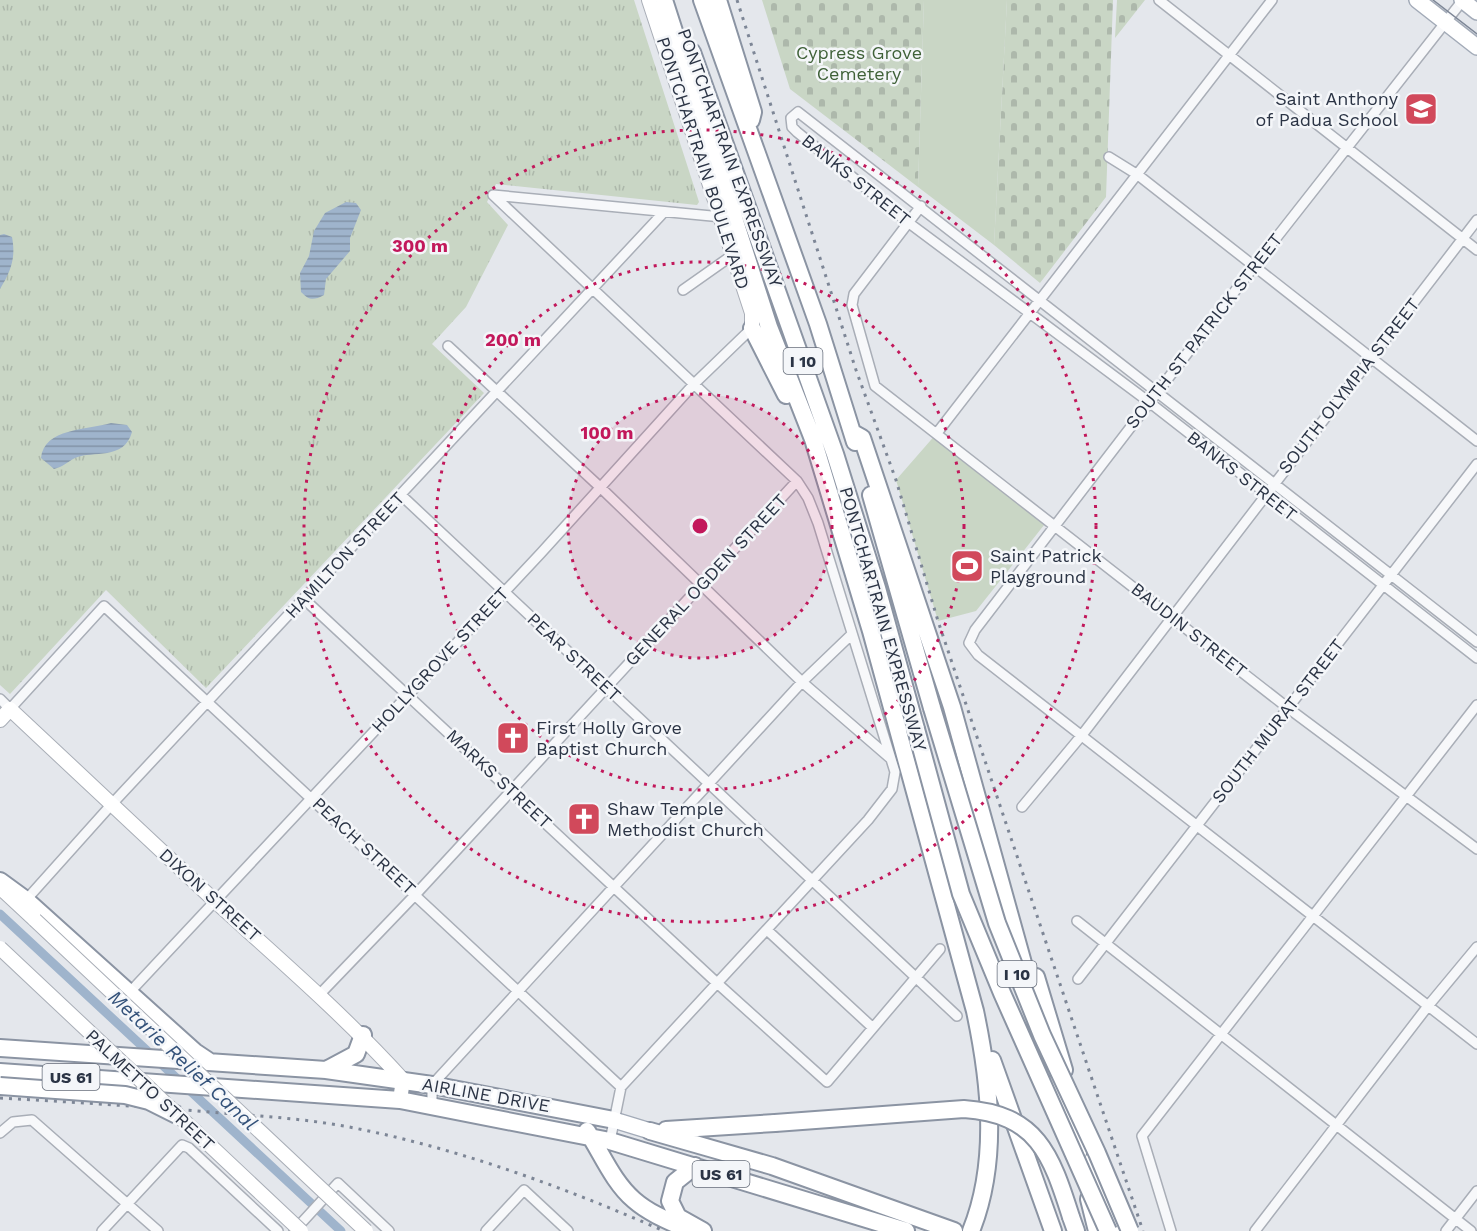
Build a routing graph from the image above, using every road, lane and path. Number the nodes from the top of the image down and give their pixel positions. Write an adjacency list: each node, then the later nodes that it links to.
1 (650, 0): 22 (street, PONTCHARTRAIN BOULEVARD)
2 (664, 0): 50 (highway)
3 (673, 0): 148 (highway, PONTCHARTRAIN EXPRESSWAY / I 10, bridge)
4 (702, 0): 14 (highway, PONTCHARTRAIN EXPRESSWAY / I 10)
5 (718, 0): 14 (highway)
6 (1159, 0): 13 (street)
7 (1272, 0): 13 (street)
8 (1417, 0): 11 (main road)
9 (1463, 0): 10 (main road); 11 (street, SOUTH ST PATRICK STREET)
10 (1477, 12)
11 (1445, 22): 12 (main road); 15 (street, SOUTH ST PATRICK STREET)
12 (1477, 47)
13 (1230, 56): 15 (street); 18 (street)
14 (748, 133): 40 (highway, PONTCHARTRAIN EXPRESSWAY / I 10)
15 (1348, 147): 25 (street); 28 (street, SOUTH ST PATRICK STREET)
16 (1108, 157): 18 (street)
17 (868, 166): 19 (street); 19 (street, BANKS STREET); 20 (street, BANKS STREET)
18 (1138, 175): 28 (street); 31 (street)
19 (857, 181): 24 (street, BANKS STREET)
20 (921, 207): 24 (street); 31 (street, BANKS STREET)
21 (664, 212): 22 (street); 29 (street, HAMILTON STREET); 29 (street)
22 (722, 217): 27 (street, PONTCHARTRAIN BOULEVARD)
23 (1477, 220): 25 (street, SOUTH OLYMPIA STREET)
24 (909, 223): 32 (street, BANKS STREET); 41 (street, BAUDIN STREET)
25 (1462, 238): 26 (street); 35 (street, SOUTH OLYMPIA STREET)
26 (1477, 250)
27 (734, 254): 30 (street); 33 (street, PONTCHARTRAIN BOULEVARD)
28 (1254, 265): 35 (street); 37 (street, SOUTH ST PATRICK STREET)
29 (593, 289): 36 (street); 38 (street, HAMILTON STREET)
30 (683, 290)
31 (1040, 298): 32 (street); 37 (street, BANKS STREET)
32 (1030, 312): 39 (street, BANKS STREET); 41 (street)
33 (752, 328): 36 (street, HOLLYGROVE STREET); 50 (highway)
34 (448, 346): 38 (street)
35 (1371, 359): 42 (street); 45 (street, SOUTH OLYMPIA STREET)
36 (694, 384): 44 (street); 46 (street, HOLLYGROVE STREET)
37 (1157, 391): 39 (street, SOUTH ST PATRICK STREET); 45 (street, BANKS STREET)
38 (497, 393): 46 (street); 48 (street, HAMILTON STREET)
39 (1149, 402): 47 (street, BANKS STREET); 49 (street, SOUTH ST PATRICK STREET)
40 (853, 433): 77 (highway); 150 (highway, PONTCHARTRAIN EXPRESSWAY / I 10, bridge)
41 (937, 433): 49 (street, BAUDIN STREET)
42 (1477, 441)
43 (1477, 464): 51 (street, SOUTH MURAT STREET)
44 (797, 482): 53 (street, GENERAL OGDEN STREET); 57 (street)
45 (1275, 482): 47 (street, SOUTH OLYMPIA STREET); 51 (street, BANKS STREET)
46 (601, 488): 53 (street); 54 (street, HOLLYGROVE STREET)
47 (1265, 494): 52 (street, BANKS STREET); 56 (street, SOUTH OLYMPIA STREET)
48 (401, 495): 54 (street, PEAR STREET); 55 (street, HAMILTON STREET)
49 (1055, 525): 56 (street, BAUDIN STREET); 69 (street, SOUTH ST PATRICK STREET)
50 (842, 535): 101 (highway)
51 (1393, 573): 52 (street, SOUTH MURAT STREET); 58 (street, BANKS STREET)
52 (1384, 584): 59 (street, BANKS STREET); 66 (street, SOUTH MURAT STREET)
53 (703, 585): 60 (street); 61 (street, GENERAL OGDEN STREET)
54 (504, 591): 61 (street, PEAR STREET); 62 (street, HOLLYGROVE STREET)
55 (304, 599): 62 (street, MARKS STREET); 64 (street, HAMILTON STREET)
56 (1172, 618): 66 (street, BAUDIN STREET); 69 (street, SOUTH OLYMPIA STREET)
57 (852, 634): 60 (street); 70 (street)
58 (1477, 642)
59 (1477, 658)
60 (802, 682): 70 (street); 71 (street)
61 (607, 687): 71 (street, PEAR STREET); 72 (street, GENERAL OGDEN STREET)
62 (409, 694): 72 (street, MARKS STREET); 74 (street, HOLLYGROVE STREET)
63 (0, 699): 67 (street, DIXON STREET)
64 (207, 703): 67 (street, PEACH STREET); 74 (street, PEACH STREET); 75 (street, HAMILTON STREET)
65 (1477, 705): 73 (street)
66 (1288, 708): 73 (street, BAUDIN STREET); 78 (street, SOUTH MURAT STREET)
67 (10, 709): 68 (street); 75 (street, DIXON STREET)
68 (0, 720)
69 (1082, 735): 76 (street, SOUTH OLYMPIA STREET); 78 (street)
70 (892, 760): 80 (street)
71 (709, 783): 80 (street, PEAR STREET); 82 (street)
72 (512, 791): 82 (street, MARKS STREET); 84 (street, GENERAL OGDEN STREET)
73 (1405, 797): 79 (street, BAUDIN STREET); 87 (street)
74 (312, 798): 84 (street, PEACH STREET); 86 (street, HOLLYGROVE STREET)
75 (112, 804): 85 (street, HAMILTON STREET); 86 (street, DIXON STREET)
76 (1022, 807)
77 (982, 814): 147 (highway, bridge); 149 (highway, bridge)
78 (1196, 826): 87 (street); 90 (street, SOUTH MURAT STREET)
79 (1477, 849)
80 (814, 880): 89 (street); 94 (street, PEAR STREET)
81 (0, 881): 85 (highway)
82 (613, 886): 96 (street, MARKS STREET); 97 (street)
83 (0, 887): 137 (street, bridge)
84 (416, 894): 97 (street, PEACH STREET); 99 (street, GENERAL OGDEN STREET)
85 (26, 900): 98 (highway)
86 (216, 902): 98 (street, HOLLYGROVE STREET); 99 (street, DIXON STREET)
87 (1312, 915): 100 (street); 105 (street)
88 (1077, 921): 90 (street)
89 (767, 930): 96 (street); 103 (street)
90 (1105, 944): 95 (street, SOUTH MURAT STREET); 105 (street)
91 (1477, 947): 100 (street)
92 (0, 948): 120 (street, PALMETTO STREET, bridge)
93 (940, 949): 94 (street)
94 (916, 976): 102 (street, PEAR STREET); 103 (street)
95 (1078, 979)
96 (717, 983): 103 (street, MARKS STREET); 116 (street)
97 (518, 990): 114 (street); 116 (street, PEACH STREET)
98 (129, 993): 109 (highway)
99 (320, 994): 104 (street, DIXON STREET)
100 (1428, 1006): 106 (street); 122 (street)
101 (975, 1011): 144 (highway); 145 (highway)
102 (957, 1016)
103 (873, 1028)
104 (363, 1035): 110 (highway); 113 (street, DIXON STREET)
105 (1221, 1035): 122 (street); 151 (street)
106 (1477, 1044)
107 (0, 1048): 108 (highway, AIRLINE DRIVE / US 61)
108 (56, 1051): 109 (highway, AIRLINE DRIVE / US 61); 112 (highway)
109 (213, 1064): 110 (highway, AIRLINE DRIVE / US 61)
110 (326, 1070): 113 (highway, AIRLINE DRIVE / US 61)
111 (0, 1072): 112 (highway, AIRLINE DRIVE / US 61)
112 (54, 1076): 117 (highway, AIRLINE DRIVE / US 61)
113 (404, 1080): 114 (highway, AIRLINE DRIVE / US 61); 117 (street)
114 (432, 1085): 118 (street); 119 (highway, AIRLINE DRIVE / US 61)
115 (0, 1086): 120 (highway, bridge)
116 (621, 1087): 121 (street)
117 (400, 1100): 118 (highway, AIRLINE DRIVE / US 61)
118 (432, 1107): 125 (highway, AIRLINE DRIVE / US 61)
119 (563, 1109): 121 (highway, AIRLINE DRIVE / US 61); 125 (highway)
120 (177, 1115): 132 (street, PALMETTO STREET, bridge)
121 (614, 1120): 123 (main road, AIRLINE DRIVE / US 61); 126 (street)
122 (1338, 1126): 131 (street); 152 (street)
123 (650, 1131): 129 (highway, AIRLINE DRIVE / US 61); 146 (highway, bridge)
124 (0, 1133): 130 (street)
125 (590, 1136): 126 (highway, AIRLINE DRIVE / US 61); 141 (highway)
126 (610, 1141): 127 (highway, AIRLINE DRIVE / US 61)
127 (695, 1166): 129 (highway, AIRLINE DRIVE / US 61); 142 (highway)
128 (1477, 1191): 131 (street)
129 (835, 1199): 133 (highway, AIRLINE DRIVE / US 61); 143 (highway, AIRLINE DRIVE / US 61)
130 (127, 1203): 134 (street); 135 (street); 136 (street, PALMETTO STREET)
131 (1455, 1219): 153 (street); 154 (street)
132 (299, 1229): 138 (street)
133 (900, 1230)
134 (102, 1231)
135 (158, 1231)
136 (278, 1231)
137 (366, 1231)
138 (389, 1231)
139 (486, 1231): 140 (street)
140 (568, 1231)
141 (691, 1231)
142 (703, 1231)
143 (954, 1231)
144 (971, 1231)
145 (1053, 1231)
146 (1076, 1231)
147 (1096, 1231)
148 (1108, 1231)
149 (1116, 1231)
150 (1130, 1231)
151 (1171, 1231)
152 (1255, 1231)
153 (1446, 1231)
154 (1471, 1231)

